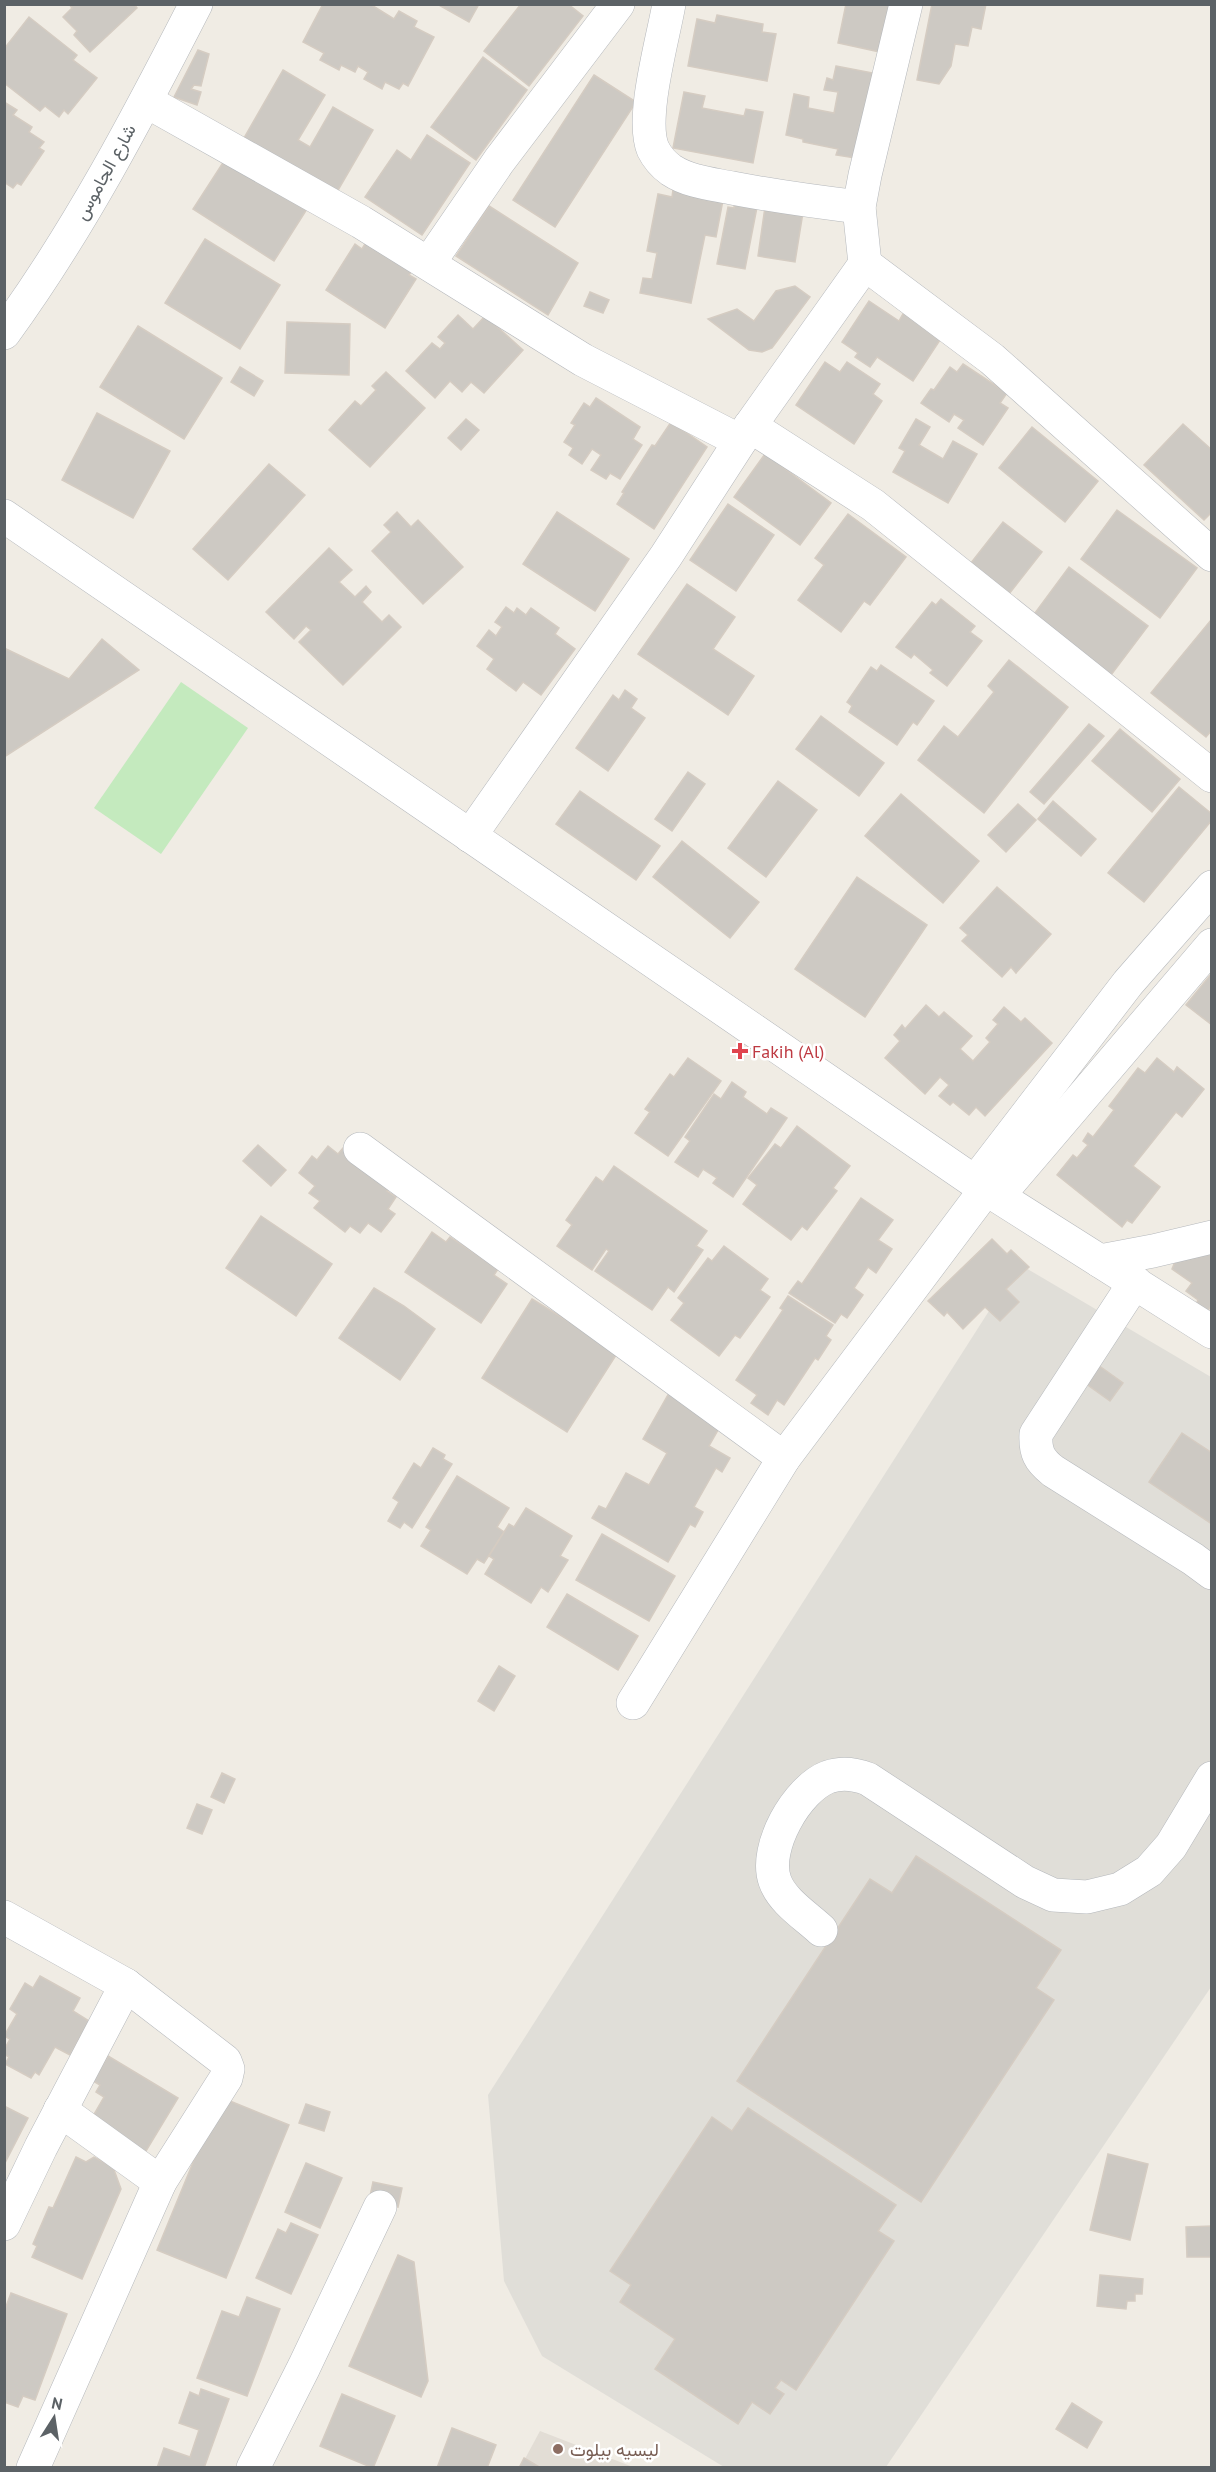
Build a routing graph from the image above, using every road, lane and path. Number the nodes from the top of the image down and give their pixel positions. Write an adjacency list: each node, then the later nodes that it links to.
1 (618, 4): 7 (street)
2 (669, 4): 6 (street)
3 (906, 4): 6 (street)
4 (192, 6): 5 (street, شارع الجاموس)
5 (146, 101): 7 (street); 9 (street, شارع الجاموس)
6 (859, 207): 8 (street)
7 (429, 263): 11 (street)
8 (865, 264): 11 (street); 13 (street)
9 (18, 291): 10 (street, شارع الجاموس)
10 (4, 333)
11 (745, 433): 14 (street); 15 (street)
12 (7, 523): 15 (street)
13 (1212, 555)
14 (1212, 776)
15 (470, 836): 19 (street)
16 (1212, 887): 19 (street)
17 (1212, 945): 19 (street)
18 (360, 1149): 24 (street)
19 (986, 1189): 21 (street); 24 (street)
20 (1212, 1237): 21 (street)
21 (1100, 1261): 22 (street)
22 (1135, 1282): 23 (street); 25 (street)
23 (1212, 1332)
24 (784, 1458): 26 (street)
25 (1212, 1573)
26 (633, 1703)
27 (1212, 1778): 29 (street)
28 (4, 1917): 30 (street)
29 (821, 1930)
30 (126, 1985): 31 (street); 32 (street)
31 (60, 2110): 32 (street); 34 (street)
32 (160, 2182): 35 (street)
33 (380, 2206): 36 (street)
34 (4, 2224)
35 (33, 2468)
36 (253, 2468)

